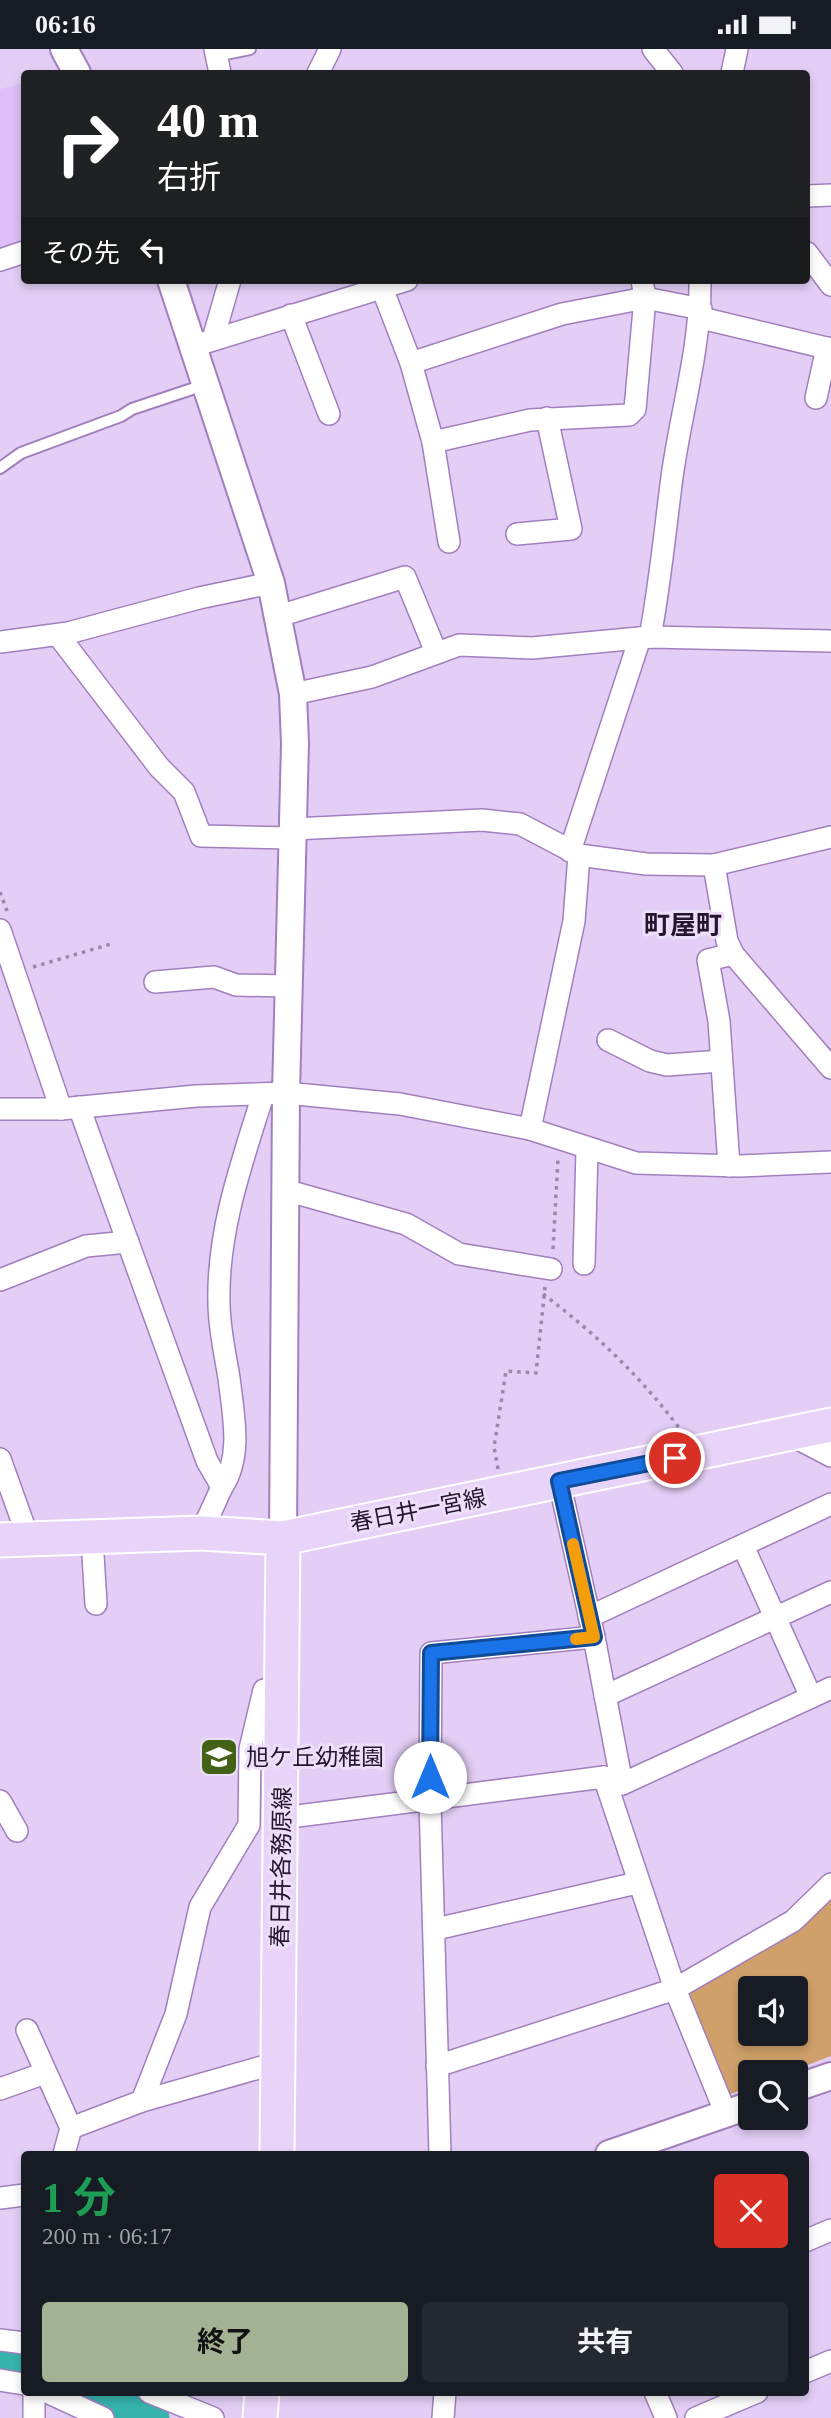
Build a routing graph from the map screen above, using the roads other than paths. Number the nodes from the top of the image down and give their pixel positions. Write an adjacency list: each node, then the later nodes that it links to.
1 (64, 49): 7 (street)
2 (250, 49): 6 (lane)
3 (330, 49): 8 (street)
4 (653, 49): 9 (street)
5 (737, 49): 10 (street)
6 (217, 59)
7 (75, 70)
8 (320, 70)
9 (670, 70)
10 (733, 70)
11 (810, 195): 12 (street)
12 (831, 195)
13 (21, 253): 15 (street)
14 (810, 257): 20 (street)
15 (0, 260)
16 (173, 284): 25 (street)
17 (228, 284): 25 (street)
18 (394, 284): 21 (street)
19 (700, 284): 23 (street)
20 (831, 285)
21 (382, 288): 24 (street); 27 (street)
22 (643, 289): 23 (street); 27 (street); 31 (street)
23 (701, 314): 26 (street); 39 (street)
24 (291, 315): 25 (street); 30 (street)
25 (203, 342): 28 (street)
26 (829, 348): 29 (street)
27 (411, 363): 32 (street)
28 (207, 384): 33 (lane); 36 (street)
29 (816, 398)
30 (329, 414)
31 (547, 418): 32 (street); 34 (street)
32 (433, 442): 35 (street)
33 (0, 468)
34 (517, 534)
35 (449, 541)
36 (271, 583): 37 (street); 38 (street)
37 (279, 616): 42 (street); 43 (street)
38 (58, 635): 41 (street); 44 (street)
39 (645, 638): 40 (street); 42 (street); 46 (street)
40 (831, 641)
41 (0, 642)
42 (436, 652): 43 (street)
43 (293, 694): 44 (street)
44 (293, 834): 46 (street); 51 (street)
45 (831, 837): 47 (street)
46 (575, 853): 47 (street); 58 (street)
47 (714, 865): 49 (street)
48 (0, 929): 56 (street)
49 (733, 954): 53 (street); 54 (street)
50 (155, 982): 51 (street)
51 (289, 986): 55 (street)
52 (608, 1040): 53 (street)
53 (721, 1061): 61 (street)
54 (831, 1068)
55 (274, 1094): 56 (street); 58 (street); 62 (street); 72 (street)
56 (70, 1108): 57 (street); 63 (street)
57 (0, 1109)
58 (530, 1129): 59 (street)
59 (587, 1149): 61 (street); 64 (street)
60 (831, 1162): 61 (street)
61 (729, 1166)
62 (285, 1190): 65 (street); 75 (street)
63 (128, 1243): 66 (street); 72 (street)
64 (584, 1264)
65 (551, 1269)
66 (0, 1280)
67 (831, 1425): 68 (main road, 春日井一宮線)
68 (789, 1434): 69 (street); 71 (main road, 春日井一宮線)
69 (831, 1456)
70 (0, 1459): 77 (street)
71 (559, 1481): 75 (main road, 春日井一宮線); 82 (street)
72 (222, 1487): 74 (street)
73 (831, 1504): 78 (street)
74 (201, 1534): 75 (main road, 春日井一宮線); 76 (main road, 春日井一宮線)
75 (283, 1538): 90 (main road, 春日井各務原線)
76 (92, 1539): 77 (main road, 春日井一宮線); 80 (street)
77 (15, 1540)
78 (743, 1546): 81 (street); 82 (street)
79 (831, 1592): 81 (street)
80 (96, 1604)
81 (775, 1618): 85 (street); 86 (street)
82 (592, 1627): 85 (street); 89 (street)
83 (831, 1688): 86 (street)
84 (264, 1690): 103 (street)
85 (605, 1696): 87 (street)
86 (811, 1697): 87 (street)
87 (613, 1781): 89 (street); 92 (street)
88 (0, 1801): 91 (street)
89 (430, 1802): 90 (street); 94 (street)
90 (282, 1818): 97 (main road, 春日井各務原線)
91 (16, 1831)
92 (637, 1883): 94 (street); 95 (street)
93 (831, 1884): 95 (street)
94 (436, 1929): 98 (street)
95 (675, 1989): 98 (street); 105 (street)
96 (26, 2030): 99 (street)
97 (276, 2063): 103 (street); 108 (main road, 春日井各務原線)
98 (437, 2066): 109 (street)
99 (45, 2073): 102 (street); 106 (street)
100 (831, 2076): 101 (street)
101 (808, 2084)
102 (0, 2089)
103 (142, 2101): 106 (street)
104 (738, 2110): 105 (street)
105 (726, 2114): 110 (street)
106 (71, 2128): 107 (street)
107 (65, 2151)
108 (277, 2151)
109 (440, 2151)
110 (618, 2151)
111 (21, 2195): 112 (street)
112 (0, 2198)
113 (831, 2231): 114 (street)
114 (809, 2239)
115 (0, 2340): 116 (street)
116 (21, 2343)
117 (831, 2361): 118 (street)
118 (809, 2370)
119 (0, 2380): 120 (street)
120 (21, 2384)
121 (34, 2396): 128 (street)
122 (56, 2396): 129 (street)
123 (159, 2396): 130 (street)
124 (262, 2396): 131 (main road)
125 (445, 2396): 132 (street)
126 (657, 2396): 133 (street)
127 (748, 2396): 134 (street)
128 (34, 2418)
129 (103, 2418)
130 (214, 2418)
131 (260, 2418)
132 (443, 2418)
133 (666, 2418)
134 (696, 2418)

